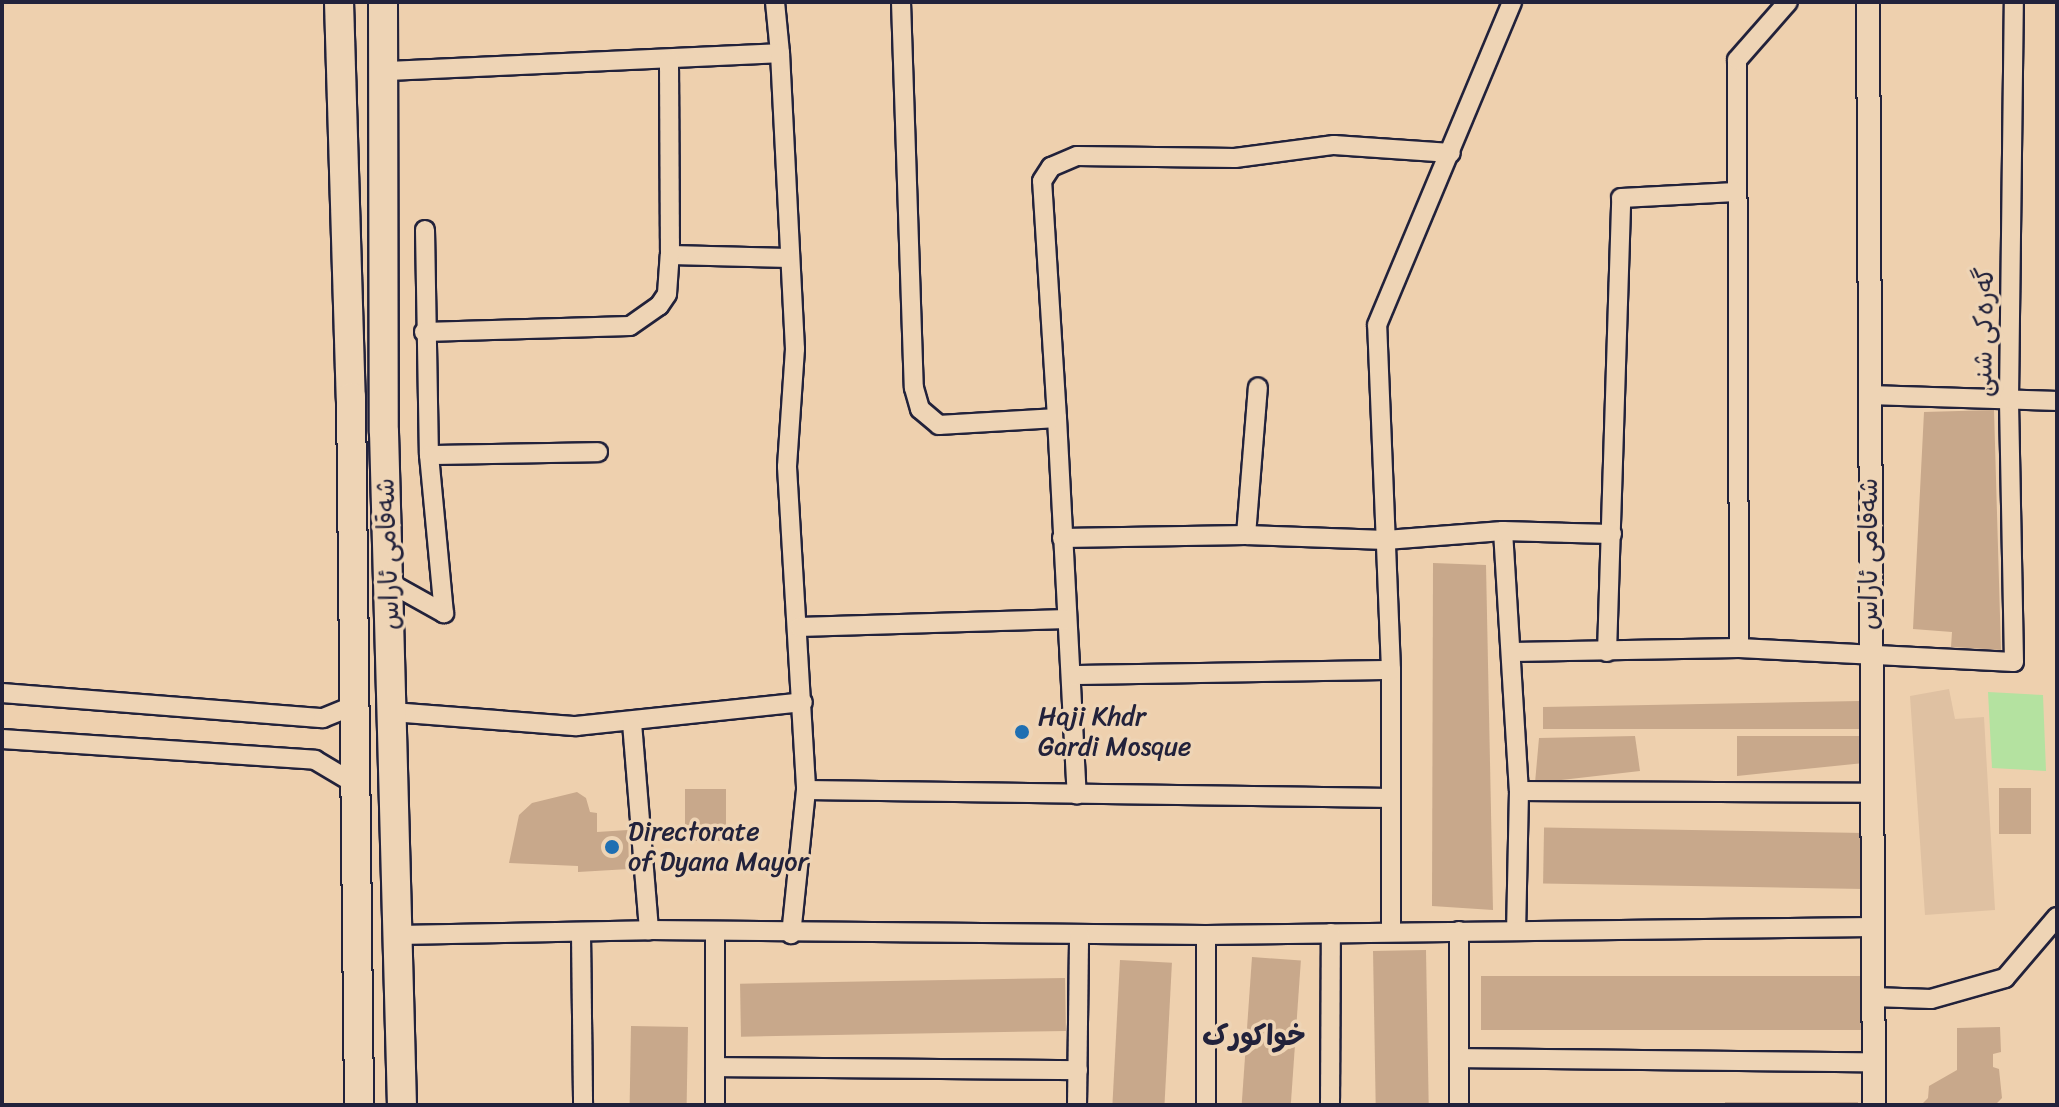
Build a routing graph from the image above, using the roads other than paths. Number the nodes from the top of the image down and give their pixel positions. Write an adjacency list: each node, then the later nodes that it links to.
1 (339, 2): 20 (main road, شەقامی ئاراس)
2 (383, 2): 11 (main road, شەقامی ئاراس)
3 (775, 2): 9 (street)
4 (901, 2): 23 (street)
5 (1512, 2): 12 (street)
6 (1788, 2): 13 (street)
7 (1868, 2): 19 (street, شەقامی ئاراس)
8 (2014, 2): 21 (street, گەرەکی شنی)
9 (780, 53): 10 (street); 16 (street)
10 (669, 60): 11 (street); 15 (street)
11 (386, 71): 24 (main road, شەقامی ئاراس)
12 (1451, 153): 23 (street); 31 (street)
13 (1736, 192): 28 (street); 35 (street)
14 (425, 230): 17 (street)
15 (670, 255): 16 (street); 17 (street)
16 (790, 258): 34 (street)
17 (424, 332): 26 (street)
18 (1258, 387): 29 (street)
19 (1870, 395): 21 (street); 38 (street, شەقامی ئاراس)
20 (351, 397): 24 (main road); 43 (main road, شەقامی ئاراس)
21 (2009, 399): 22 (street); 38 (street, گەرەکی شنی)
22 (2057, 401)
23 (1057, 418): 30 (street)
24 (384, 432): 32 (main road, شەقامی ئاراس)
25 (598, 452): 26 (street)
26 (429, 455): 32 (street)
27 (1503, 531): 28 (street); 31 (street); 36 (street)
28 (1612, 534): 37 (street)
29 (1246, 535): 30 (street); 31 (street)
30 (1062, 538): 33 (street)
31 (1386, 540): 39 (street)
32 (390, 583): 44 (main road, شەقامی ئاراس)
33 (1067, 619): 34 (street); 40 (street)
34 (799, 627): 42 (street)
35 (1739, 648): 37 (street); 38 (street)
36 (1512, 652): 37 (street); 49 (street)
37 (1607, 652)
38 (1869, 653): 50 (street, شەقامی ئاراس)
39 (1391, 670): 40 (street); 52 (street)
40 (1071, 675): 51 (street)
41 (2, 693): 43 (street)
42 (803, 702): 45 (street); 48 (street)
43 (355, 705): 47 (main road, شەقامی ئاراس)
44 (392, 712): 45 (street); 63 (main road, شەقامی ئاراس)
45 (632, 723): 55 (street)
46 (2, 739): 47 (street)
47 (357, 785): 71 (main road, شەقامی ئاراس)
48 (806, 790): 51 (street); 62 (street)
49 (1519, 791): 50 (street); 56 (street)
50 (1872, 793): 54 (street, شەقامی ئاراس)
51 (1077, 794): 52 (street)
52 (1391, 798): 58 (street)
53 (2057, 917): 66 (street)
54 (1873, 927): 56 (street); 66 (street, شەقامی ئاراس)
55 (649, 930): 60 (street); 61 (street)
56 (1516, 930): 57 (street)
57 (1459, 931): 58 (street); 67 (street)
58 (1391, 932): 59 (street)
59 (1331, 933): 65 (street); 77 (street)
60 (581, 934): 63 (street); 73 (street)
61 (715, 934): 62 (street); 69 (street)
62 (791, 934): 64 (street)
63 (398, 935): 72 (main road, شەقامی ئاراس)
64 (1079, 935): 65 (street); 70 (street)
65 (1206, 935): 76 (street)
66 (1873, 997): 68 (street, شەقامی ئاراس)
67 (1459, 1058): 68 (street); 78 (street)
68 (1874, 1062): 79 (street, شەقامی ئاراس)
69 (715, 1067): 70 (street); 74 (street)
70 (1078, 1070): 75 (street)
71 (359, 1105)
72 (402, 1105)
73 (583, 1105)
74 (715, 1105)
75 (1077, 1105)
76 (1206, 1105)
77 (1330, 1105)
78 (1459, 1105)
79 (1874, 1105)

